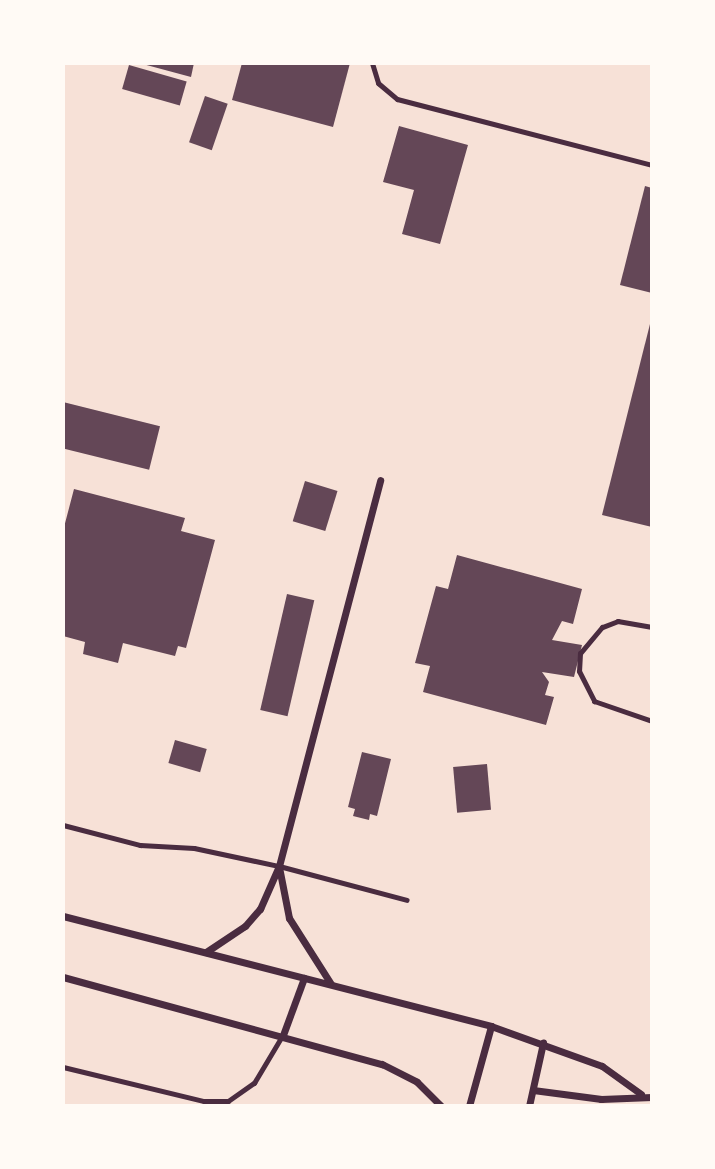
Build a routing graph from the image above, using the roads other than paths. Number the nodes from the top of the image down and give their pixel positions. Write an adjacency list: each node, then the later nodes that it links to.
1 (372, 63): 2 (lane)
2 (652, 165)
3 (380, 480): 7 (street)
4 (652, 626): 5 (lane)
5 (652, 721)
6 (63, 825): 7 (lane)
7 (279, 866): 8 (lane); 10 (street); 13 (street)
8 (407, 900)
9 (63, 916): 10 (street)
10 (206, 952): 12 (street)
11 (63, 977): 15 (street)
12 (304, 978): 13 (street); 15 (street)
13 (331, 984): 14 (street)
14 (491, 1026): 16 (street); 22 (street)
15 (283, 1035): 17 (lane); 21 (street)
16 (543, 1043): 18 (street); 19 (street)
17 (63, 1067)
18 (533, 1090): 19 (street); 23 (street)
19 (641, 1094): 20 (street)
20 (652, 1097)
21 (440, 1106)
22 (469, 1106)
23 (529, 1106)

